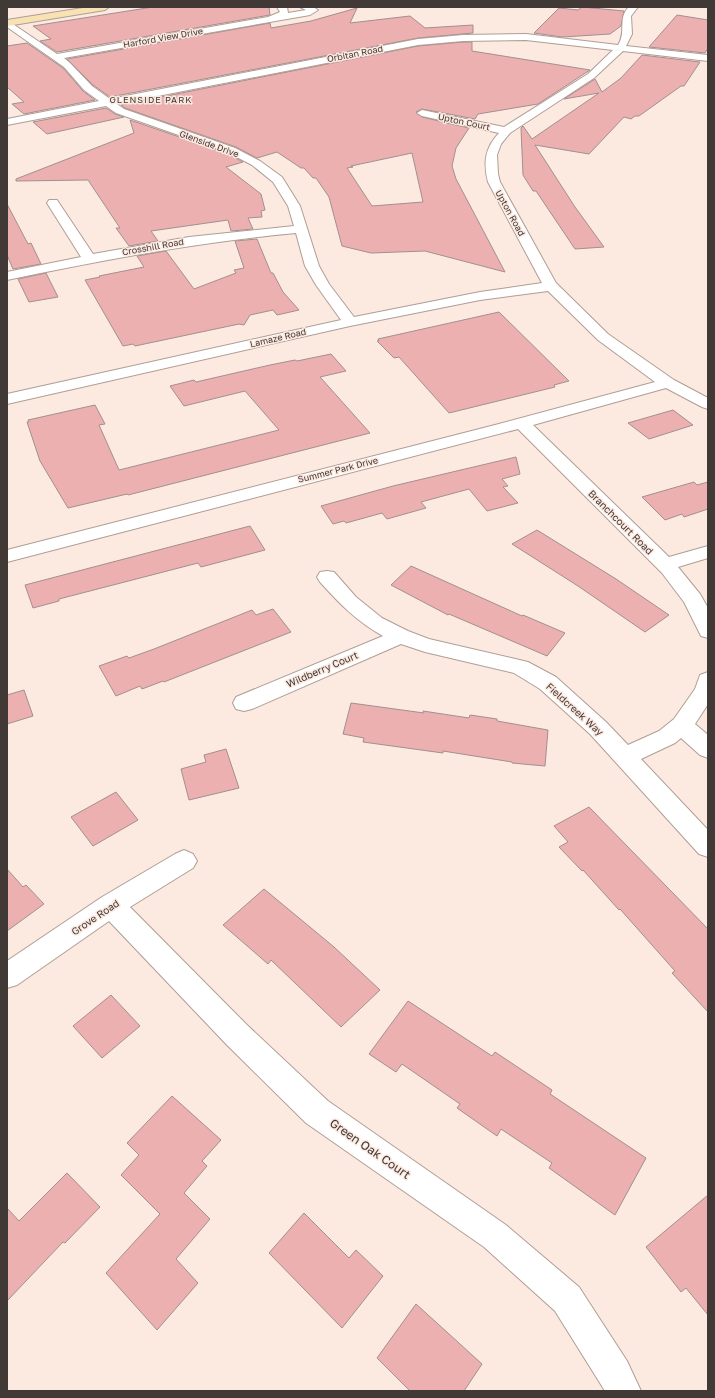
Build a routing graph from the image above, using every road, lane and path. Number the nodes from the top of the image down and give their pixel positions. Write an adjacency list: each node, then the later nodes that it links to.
1 (105, 7): 6 (street)
2 (281, 7): 5 (street, Harford View Drive)
3 (304, 7): 5 (street, Harford View Drive)
4 (634, 7): 7 (street, Upton Road)
5 (270, 19): 8 (street, Harford View Drive)
6 (7, 23): 8 (street, Glenside Drive)
7 (619, 48): 9 (street, Orbitan Road); 10 (street, Orbitan Road); 13 (street, Upton Road)
8 (56, 57): 10 (street, Glenside Drive)
9 (708, 58)
10 (108, 103): 12 (street, Orbitan Road); 15 (street, Glenside Drive)
11 (422, 113): 13 (street, Upton Court)
12 (7, 122)
13 (506, 131): 18 (street, Upton Road)
14 (53, 203): 16 (street)
15 (300, 229): 16 (street, Crosshill Road); 19 (street, Glenside Drive)
16 (89, 258): 17 (street, Crosshill Road)
17 (7, 276)
18 (551, 286): 19 (street, Lamaze Road); 20 (street, Upton Road)
19 (350, 322): 21 (street, Lamaze Road)
20 (668, 383): 22 (street, Upton Road); 23 (street, Summer Park Drive)
21 (7, 399)
22 (708, 404)
23 (521, 423): 25 (street, Summer Park Drive); 26 (street, Branchcourt Road)
24 (708, 552): 26 (street)
25 (7, 556)
26 (665, 565): 28 (street, Branchcourt Road)
27 (327, 577): 29 (street, Fieldcreek Way)
28 (708, 631)
29 (401, 636): 31 (street, Wildberry Court); 34 (street, Fieldcreek Way)
30 (708, 680): 32 (street)
31 (244, 702)
32 (682, 726): 33 (street); 34 (street)
33 (708, 749)
34 (625, 757): 35 (street, Fieldcreek Way)
35 (708, 847)
36 (184, 861): 37 (street, Grove Road)
37 (111, 905): 38 (street, Grove Road); 39 (street, Green Oak Court)
38 (7, 976)
39 (623, 1391)

